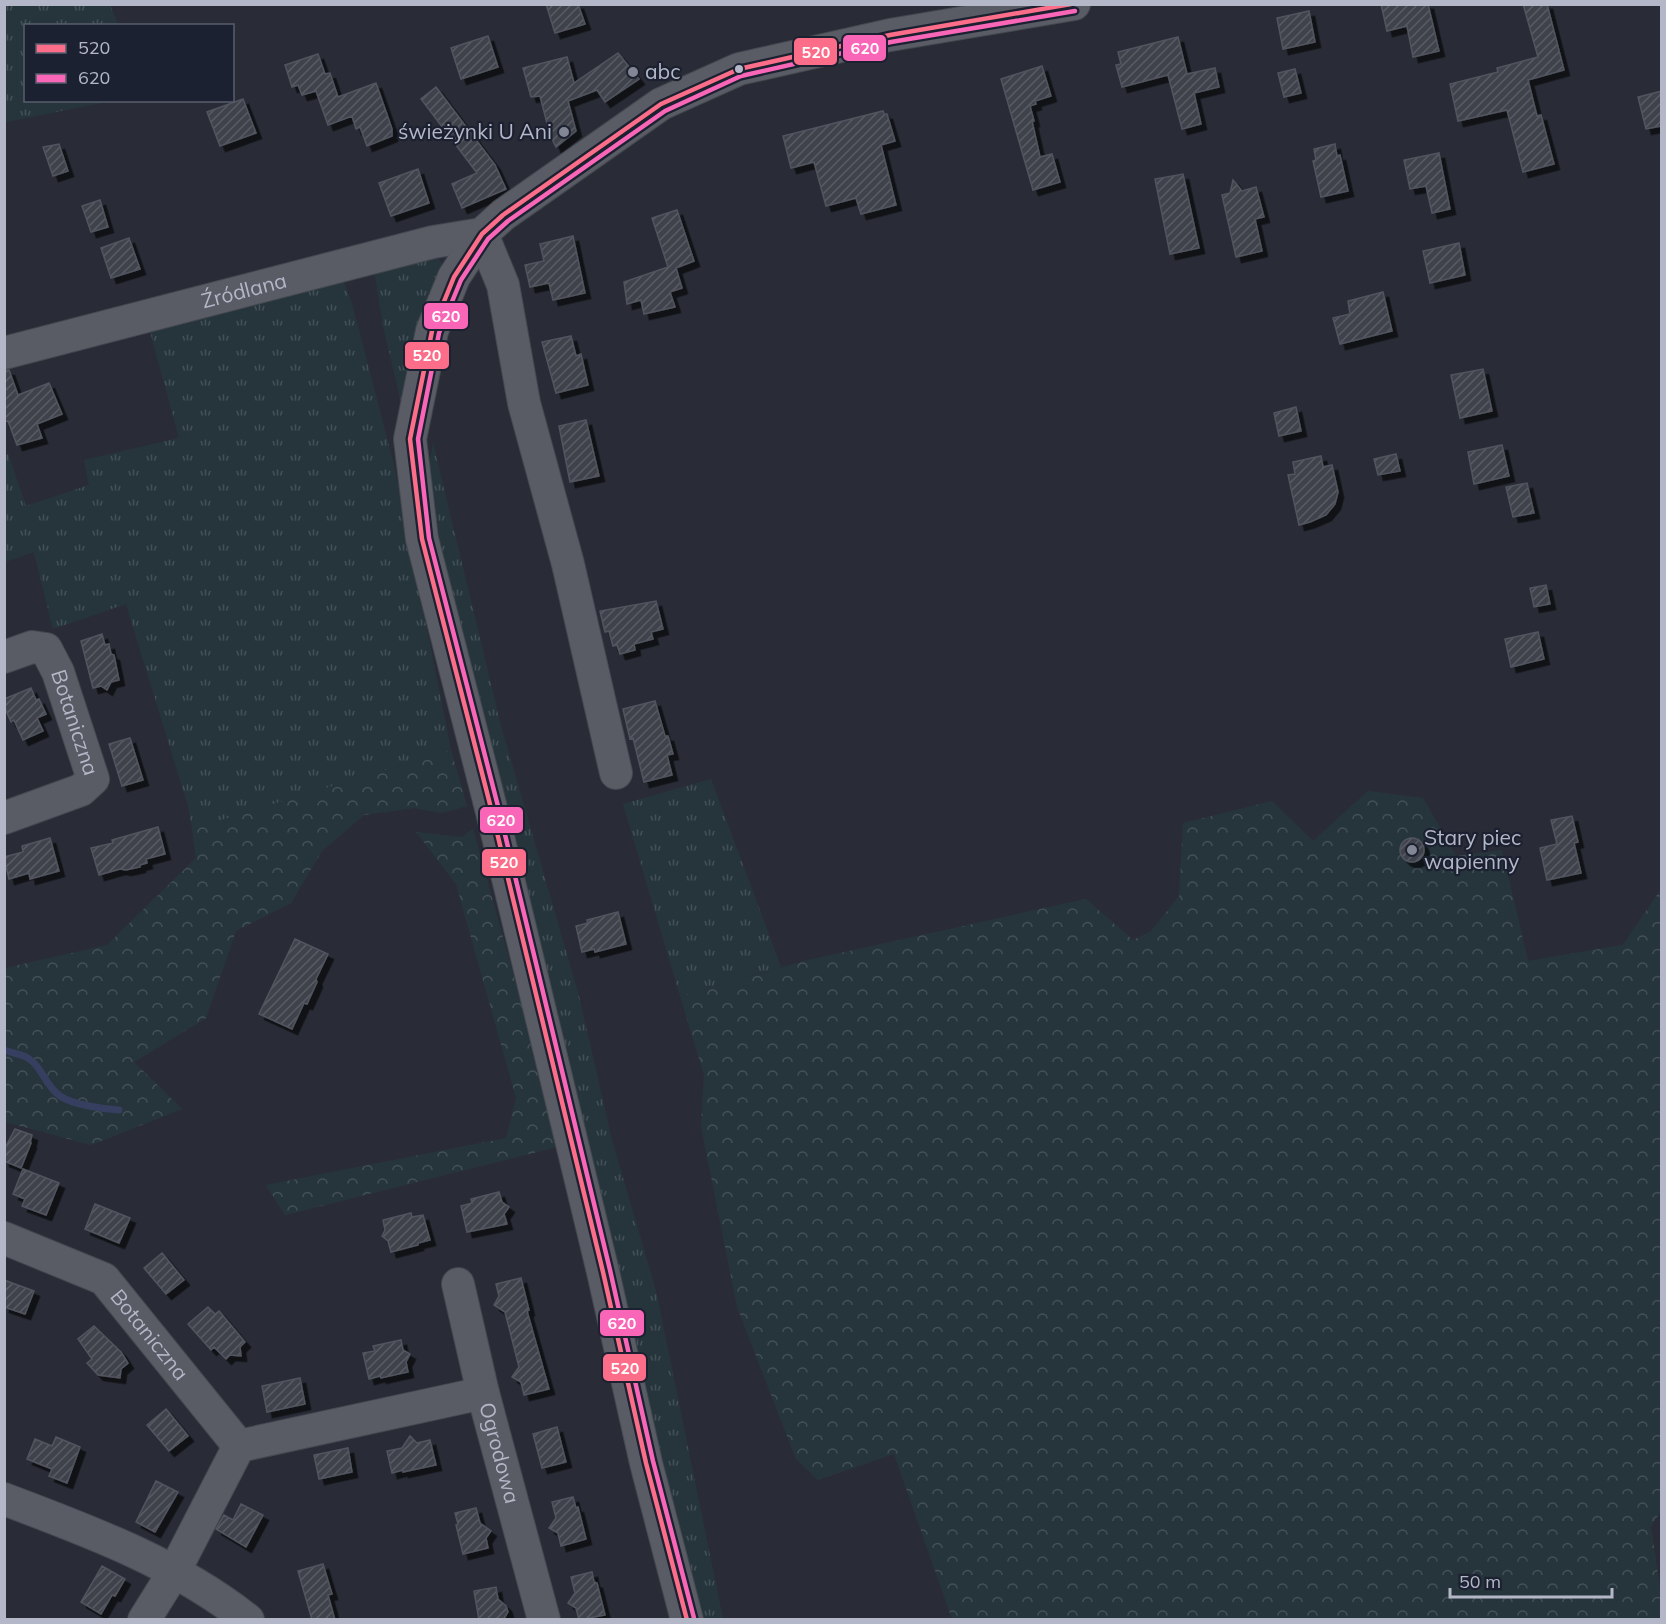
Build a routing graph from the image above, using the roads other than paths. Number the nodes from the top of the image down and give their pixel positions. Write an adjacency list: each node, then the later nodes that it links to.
1 (1074, 4): 2 (street)
2 (482, 234): 3 (street, Źródlana); 5 (street); 16 (street)
3 (4, 353)
4 (4, 657): 6 (street, Botaniczna)
5 (616, 773)
6 (4, 818)
7 (4, 1238): 10 (street, Botaniczna)
8 (458, 1284): 9 (street, Ogrodowa)
9 (483, 1393): 10 (street); 15 (street, Ogrodowa)
10 (239, 1446): 12 (street)
11 (4, 1498): 12 (street)
12 (174, 1572): 13 (street); 14 (street)
13 (144, 1620)
14 (248, 1620)
15 (544, 1620)
16 (687, 1620)

